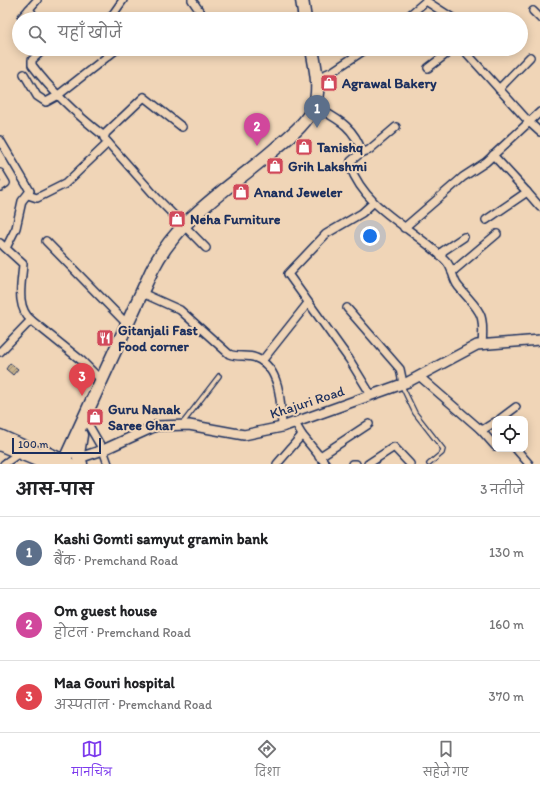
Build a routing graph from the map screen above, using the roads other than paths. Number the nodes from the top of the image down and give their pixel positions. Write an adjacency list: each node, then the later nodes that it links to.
1 (26, 0): 7 (street)
2 (36, 0): 7 (street)
3 (123, 0): 11 (street)
4 (192, 0): 12 (street)
5 (302, 0): 13 (highway)
6 (307, 0): 14 (highway)
7 (30, 8): 9 (street); 10 (street)
8 (533, 11): 17 (street)
9 (26, 12)
10 (32, 12)
11 (115, 12)
12 (201, 12)
13 (304, 12)
14 (309, 12)
15 (413, 12): 16 (street)
16 (443, 12)
17 (540, 18)
18 (38, 56): 30 (street)
19 (108, 56): 30 (street)
20 (313, 56): 31 (highway)
21 (317, 56): 28 (highway)
22 (356, 56): 28 (street)
23 (444, 56): 26 (street)
24 (469, 56): 29 (street)
25 (530, 57): 29 (street)
26 (428, 68)
27 (24, 74): 30 (street)
28 (321, 76): 31 (highway)
29 (499, 89): 33 (street)
30 (57, 96): 37 (street)
31 (317, 107): 40 (street); 49 (highway)
32 (540, 112): 33 (street)
33 (529, 122): 36 (street); 41 (street)
34 (182, 127): 37 (street)
35 (396, 127): 40 (street)
36 (540, 132)
37 (104, 136): 39 (street)
38 (0, 140): 45 (street)
39 (108, 144): 45 (street); 49 (street)
40 (361, 153): 46 (street)
41 (493, 155): 44 (street); 50 (street)
42 (0, 173): 43 (street)
43 (0, 187)
44 (527, 192): 47 (street); 48 (street)
45 (28, 195): 54 (street)
46 (373, 203): 50 (street); 59 (street)
47 (540, 207)
48 (486, 220)
49 (185, 227): 55 (street); 58 (highway)
50 (404, 228): 56 (street)
51 (498, 234): 57 (street)
52 (464, 237): 56 (street)
53 (46, 241): 62 (street)
54 (3, 246): 61 (street)
55 (206, 248)
56 (442, 257): 57 (street)
57 (452, 272): 64 (street)
58 (142, 293): 62 (highway); 66 (street)
59 (308, 303): 66 (street); 71 (street)
60 (347, 308): 70 (street)
61 (31, 320): 65 (street); 69 (street)
62 (127, 324): 69 (highway)
63 (540, 340): 64 (street, Khajuri Road)
64 (482, 345): 68 (street, Khajuri Road)
65 (0, 352)
66 (262, 361): 79 (street)
67 (218, 376): 78 (lane)
68 (419, 376): 70 (street, Khajuri Road); 80 (street)
69 (101, 380): 74 (highway)
70 (402, 384): 71 (street, Khajuri Road); 100 (lane)
71 (371, 395): 75 (street, Khajuri Road)
72 (516, 407): 73 (street)
73 (504, 416)
74 (82, 423): 86 (street); 90 (highway)
75 (295, 423): 79 (street, Khajuri Road); 82 (street)
76 (369, 424): 89 (street)
77 (492, 424): 80 (street)
78 (181, 425): 79 (street, Khajuri Road); 86 (street, Khajuri Road)
79 (282, 427)
80 (480, 429): 84 (street)
81 (0, 432): 90 (street)
82 (302, 435): 89 (street); 94 (street)
83 (0, 436): 90 (highway)
84 (492, 443)
85 (0, 446): 88 (street)
86 (102, 450): 90 (street, Khajuri Road); 93 (street)
87 (519, 452): 101 (street)
88 (18, 454): 91 (street); 92 (street)
89 (319, 456): 95 (street)
90 (70, 462)
91 (4, 464)
92 (43, 464)
93 (108, 464)
94 (277, 464)
95 (326, 464)
96 (352, 464): 97 (street)
97 (356, 464)
98 (368, 464): 99 (street)
99 (410, 464)
100 (429, 464)
101 (529, 464)

